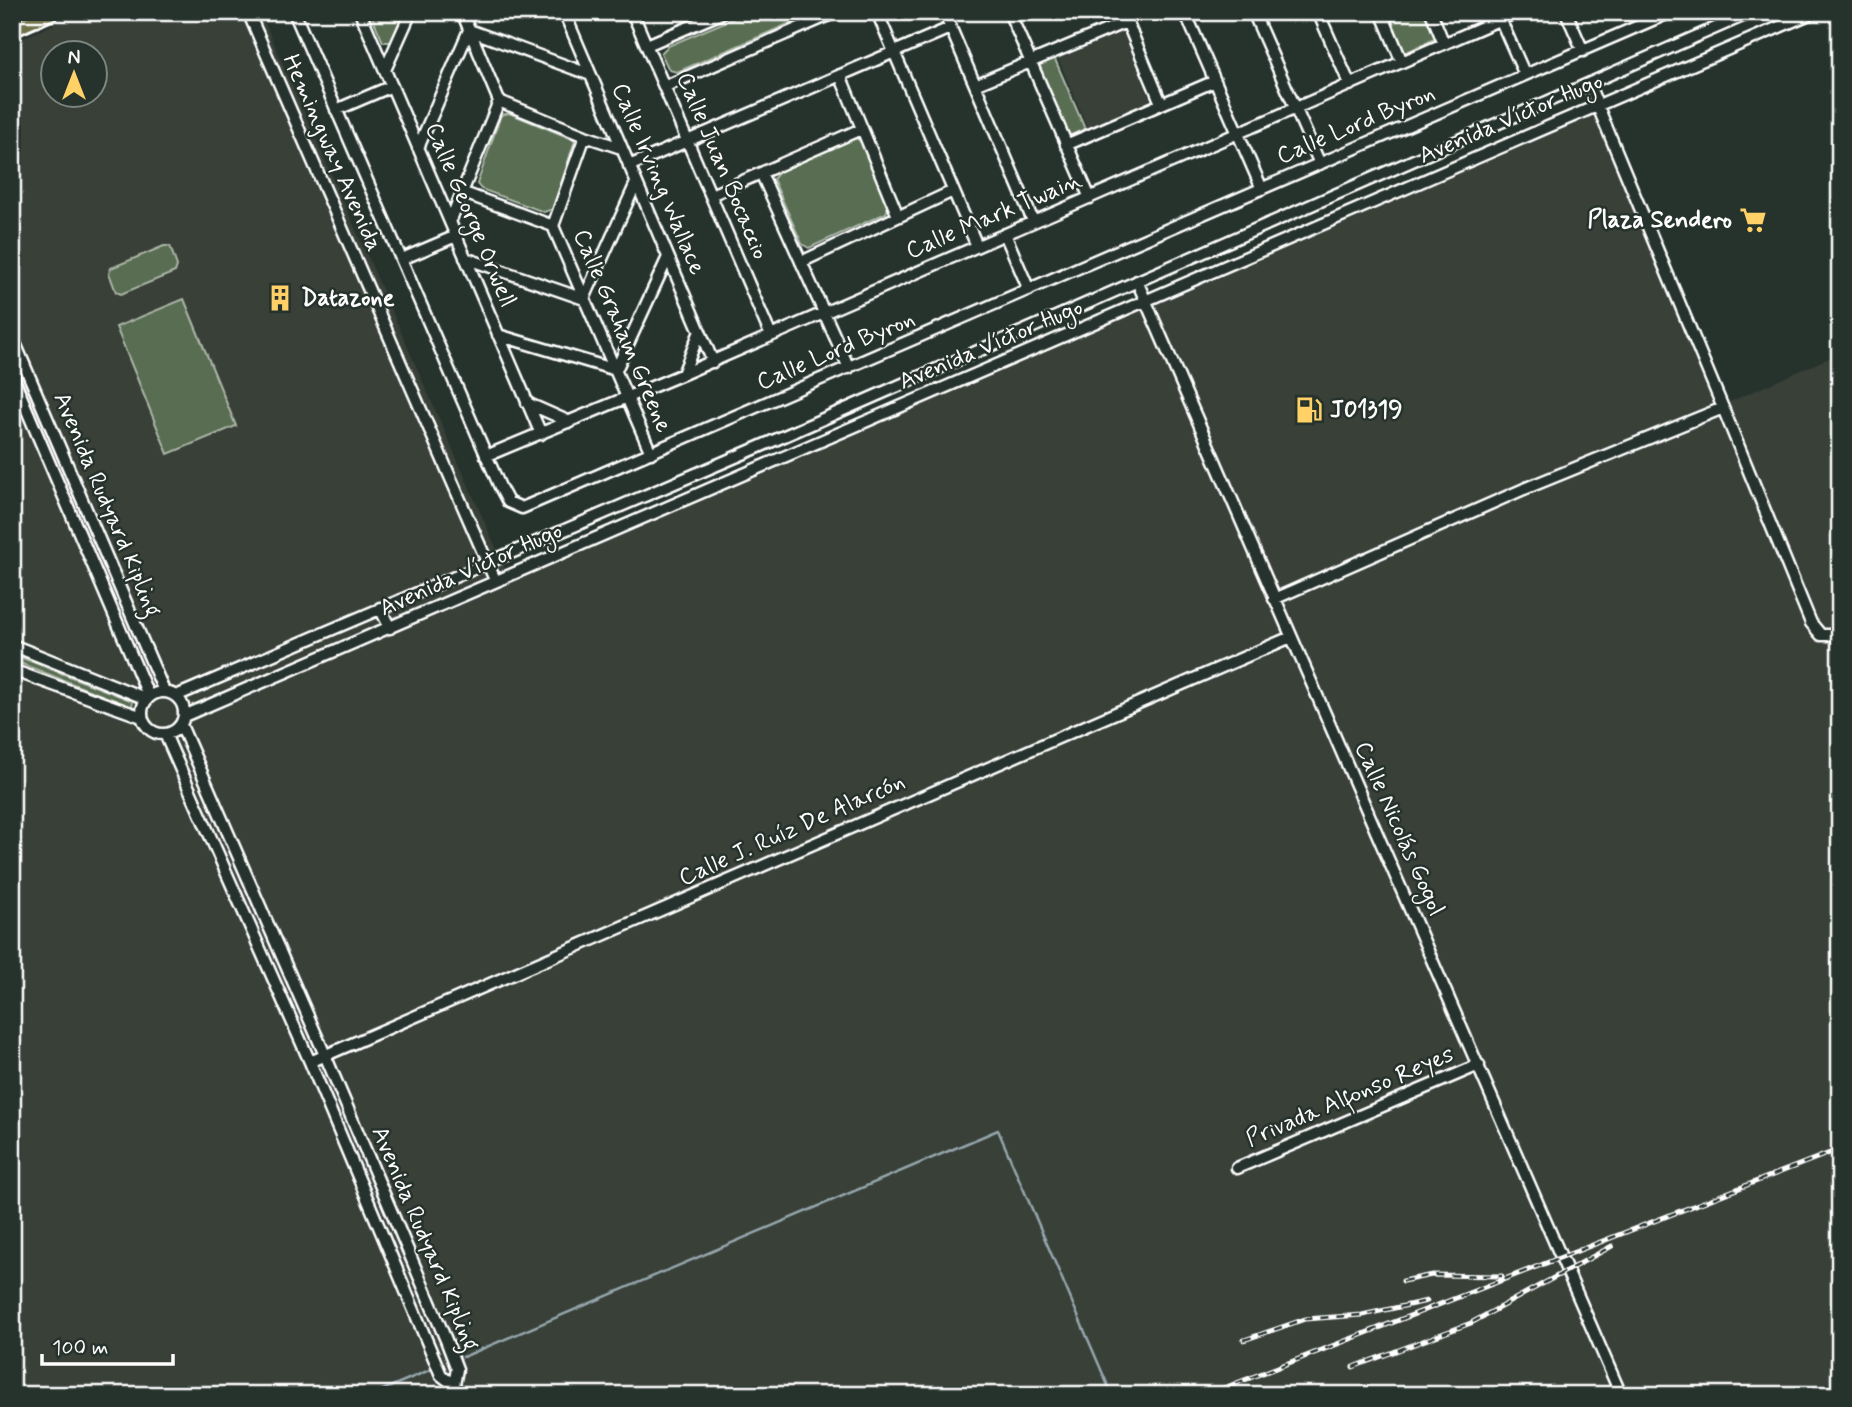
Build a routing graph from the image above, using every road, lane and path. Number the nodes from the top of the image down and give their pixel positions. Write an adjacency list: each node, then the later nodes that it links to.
1 (248, 12): 99 (street, Hemingway Avenida)
2 (294, 12): 50 (street, Calle Lord Byron)
3 (360, 12): 36 (street, Calle George Orwell)
4 (411, 12): 36 (street)
5 (461, 12): 29 (street)
6 (632, 12): 31 (street, Calle Juan Bocaccio)
7 (724, 12): 31 (street)
8 (835, 12): 45 (street)
9 (877, 12): 33 (street)
10 (944, 12): 27 (street)
11 (1009, 12): 34 (street)
12 (1185, 12): 40 (street)
13 (1254, 12): 49 (street)
14 (1318, 12): 42 (street)
15 (1381, 12): 35 (street)
16 (1431, 12): 30 (street)
17 (1517, 12): 25 (street, Calle Mark Twain)
18 (1566, 12): 32 (street)
19 (1671, 12): 32 (street, Calle Lord Byron)
20 (1752, 12): 43 (street, Avenida Víctor Hugo)
21 (1814, 12): 24 (street, Avenida Víctor Hugo)
22 (50, 13): 28 (main road)
23 (568, 14): 37 (street, Calle Irving Wallace)
24 (1803, 15): 48 (street, Avenida Víctor Hugo)
25 (1499, 16): 30 (street, Calle Mark Twain); 39 (street)
26 (1125, 17): 34 (street); 47 (street)
27 (950, 27): 33 (street); 41 (street)
28 (12, 30)
29 (469, 30): 37 (street); 46 (street); 56 (street)
30 (1444, 44): 35 (street, Calle Mark Twain)
31 (647, 45): 45 (street, Calle Juan Bocaccio)
32 (1583, 51): 39 (street, Calle Lord Byron)
33 (895, 52): 38 (street); 63 (street)
34 (1030, 62): 41 (street); 55 (street)
35 (1402, 62): 42 (street, Calle Mark Twain)
36 (385, 70): 44 (street, Calle George Orwell)
37 (591, 75): 57 (street, Calle Irving Wallace)
38 (840, 75): 51 (street); 54 (street)
39 (1525, 75): 58 (street, Calle Lord Byron)
40 (1215, 81): 47 (street); 52 (street)
41 (975, 85): 68 (street)
42 (1350, 85): 49 (street, Calle Mark Twain)
43 (1589, 85): 48 (street); 78 (street, Avenida Víctor Hugo)
44 (392, 86): 50 (street); 56 (street, Calle George Orwell)
45 (666, 86): 54 (street, Calle Juan Bocaccio)
46 (499, 101): 53 (street); 64 (street)
47 (1161, 103): 55 (street)
48 (1597, 105): 81 (street, Avenida Víctor Hugo); 94 (street)
49 (1296, 108): 52 (street, Calle Mark Twain); 58 (street)
50 (336, 110): 76 (street, Calle Lord Byron)
51 (862, 129): 60 (street); 67 (street)
52 (1237, 133): 62 (street); 66 (street, Calle Mark Twain)
53 (585, 136): 57 (street); 70 (street, Calle Graham Greene)
54 (688, 141): 59 (street); 65 (street, Calle Juan Bocaccio)
55 (1066, 145): 66 (street)
56 (418, 148): 69 (street, Calle George Orwell)
57 (621, 148): 59 (street, Calle Irving Wallace)
58 (1320, 164): 62 (street, Calle Lord Byron)
59 (629, 166): 61 (street, Calle Irving Wallace)
60 (761, 173): 65 (street); 77 (street)
61 (636, 183): 74 (street, Calle Irving Wallace); 80 (street)
62 (1262, 189): 79 (street, Calle Lord Byron)
63 (953, 191): 67 (street); 73 (street)
64 (464, 193): 69 (street); 70 (street, Calle Graham Greene)
65 (711, 195): 86 (street, Calle Juan Bocaccio)
66 (1090, 198): 68 (street, Calle Mark Twain)
67 (898, 216): 77 (street)
68 (1033, 221): 71 (street, Calle Mark Twain)
69 (450, 222): 72 (street, Calle George Orwell)
70 (553, 226): 80 (street, Calle Graham Greene)
71 (1005, 234): 73 (street, Calle Mark Twain); 79 (street)
72 (456, 236): 75 (street, Calle George Orwell); 76 (street)
73 (977, 246): 82 (street, Calle Mark Twain)
74 (668, 257): 83 (street, Calle Irving Wallace); 89 (street)
75 (465, 258): 80 (street); 84 (street, Calle George Orwell)
76 (402, 259): 98 (street, Calle Lord Byron)
77 (801, 262): 82 (street)
78 (1137, 281): 81 (street, Calle Nicolás Gogol); 99 (street, Avenida Víctor Hugo)
79 (1029, 290): 88 (street, Calle Lord Byron)
80 (584, 299): 89 (street, Calle Graham Greene)
81 (1145, 302): 100 (street, Avenida Víctor Hugo); 101 (street, Calle Nicolás Gogol)
82 (824, 313): 86 (street, Calle Mark Twain); 88 (street)
83 (699, 331): 87 (street, Calle Irving Wallace); 90 (street)
84 (498, 335): 89 (street); 93 (street, Calle George Orwell)
85 (12, 336): 108 (street, Avenida Rudyard Kipling)
86 (771, 336): 87 (street, Calle Mark Twain)
87 (713, 362): 90 (street, Calle Mark Twain)
88 (849, 368): 97 (street, Calle Lord Byron)
89 (616, 370): 92 (street, Calle Graham Greene)
90 (683, 374): 92 (street, Calle Mark Twain)
91 (12, 375): 110 (street, Avenida Rudyard Kipling)
92 (628, 397): 95 (street, Calle Mark Twain); 97 (street, Calle Graham Greene)
93 (527, 403): 95 (street); 96 (street, Calle George Orwell)
94 (1723, 408): 101 (street); 104 (street)
95 (570, 422): 96 (street, Calle Mark Twain)
96 (541, 434): 98 (street, Calle Mark Twain)
97 (651, 453): 98 (street, Calle Lord Byron)
98 (486, 456)
99 (488, 563): 100 (street, Hemingway Avenida); 102 (street, Avenida Víctor Hugo)
100 (495, 580): 103 (street, Avenida Víctor Hugo)
101 (1274, 599): 105 (street, Calle Nicolás Gogol)
102 (380, 608): 103 (street); 109 (street, Avenida Víctor Hugo)
103 (390, 628): 112 (street, Avenida Víctor Hugo)
104 (1840, 635)
105 (1291, 637): 114 (street, Calle J. Ruíz De Alarcón); 116 (street, Calle Nicolás Gogol)
106 (12, 645): 110 (street)
107 (12, 670): 111 (street)
108 (164, 691): 109 (street); 110 (street)
109 (176, 696): 112 (street)
110 (148, 698): 111 (street)
111 (142, 716): 113 (street)
112 (182, 720): 113 (street); 114 (street, Avenida Rudyard Kipling)
113 (165, 734): 115 (street, Avenida Rudyard Kipling)
114 (326, 1055): 115 (street, Calle J. Ruíz De Alarcón); 118 (street, Avenida Rudyard Kipling)
115 (310, 1062): 119 (street, Avenida Rudyard Kipling)
116 (1479, 1065): 117 (street, Privada Alfonso Reyes); 120 (street, Calle Nicolás Gogol)
117 (1237, 1168)
118 (446, 1340): 119 (street); 119 (street, Avenida Rudyard Kipling)
119 (430, 1347)
120 (1621, 1395)

